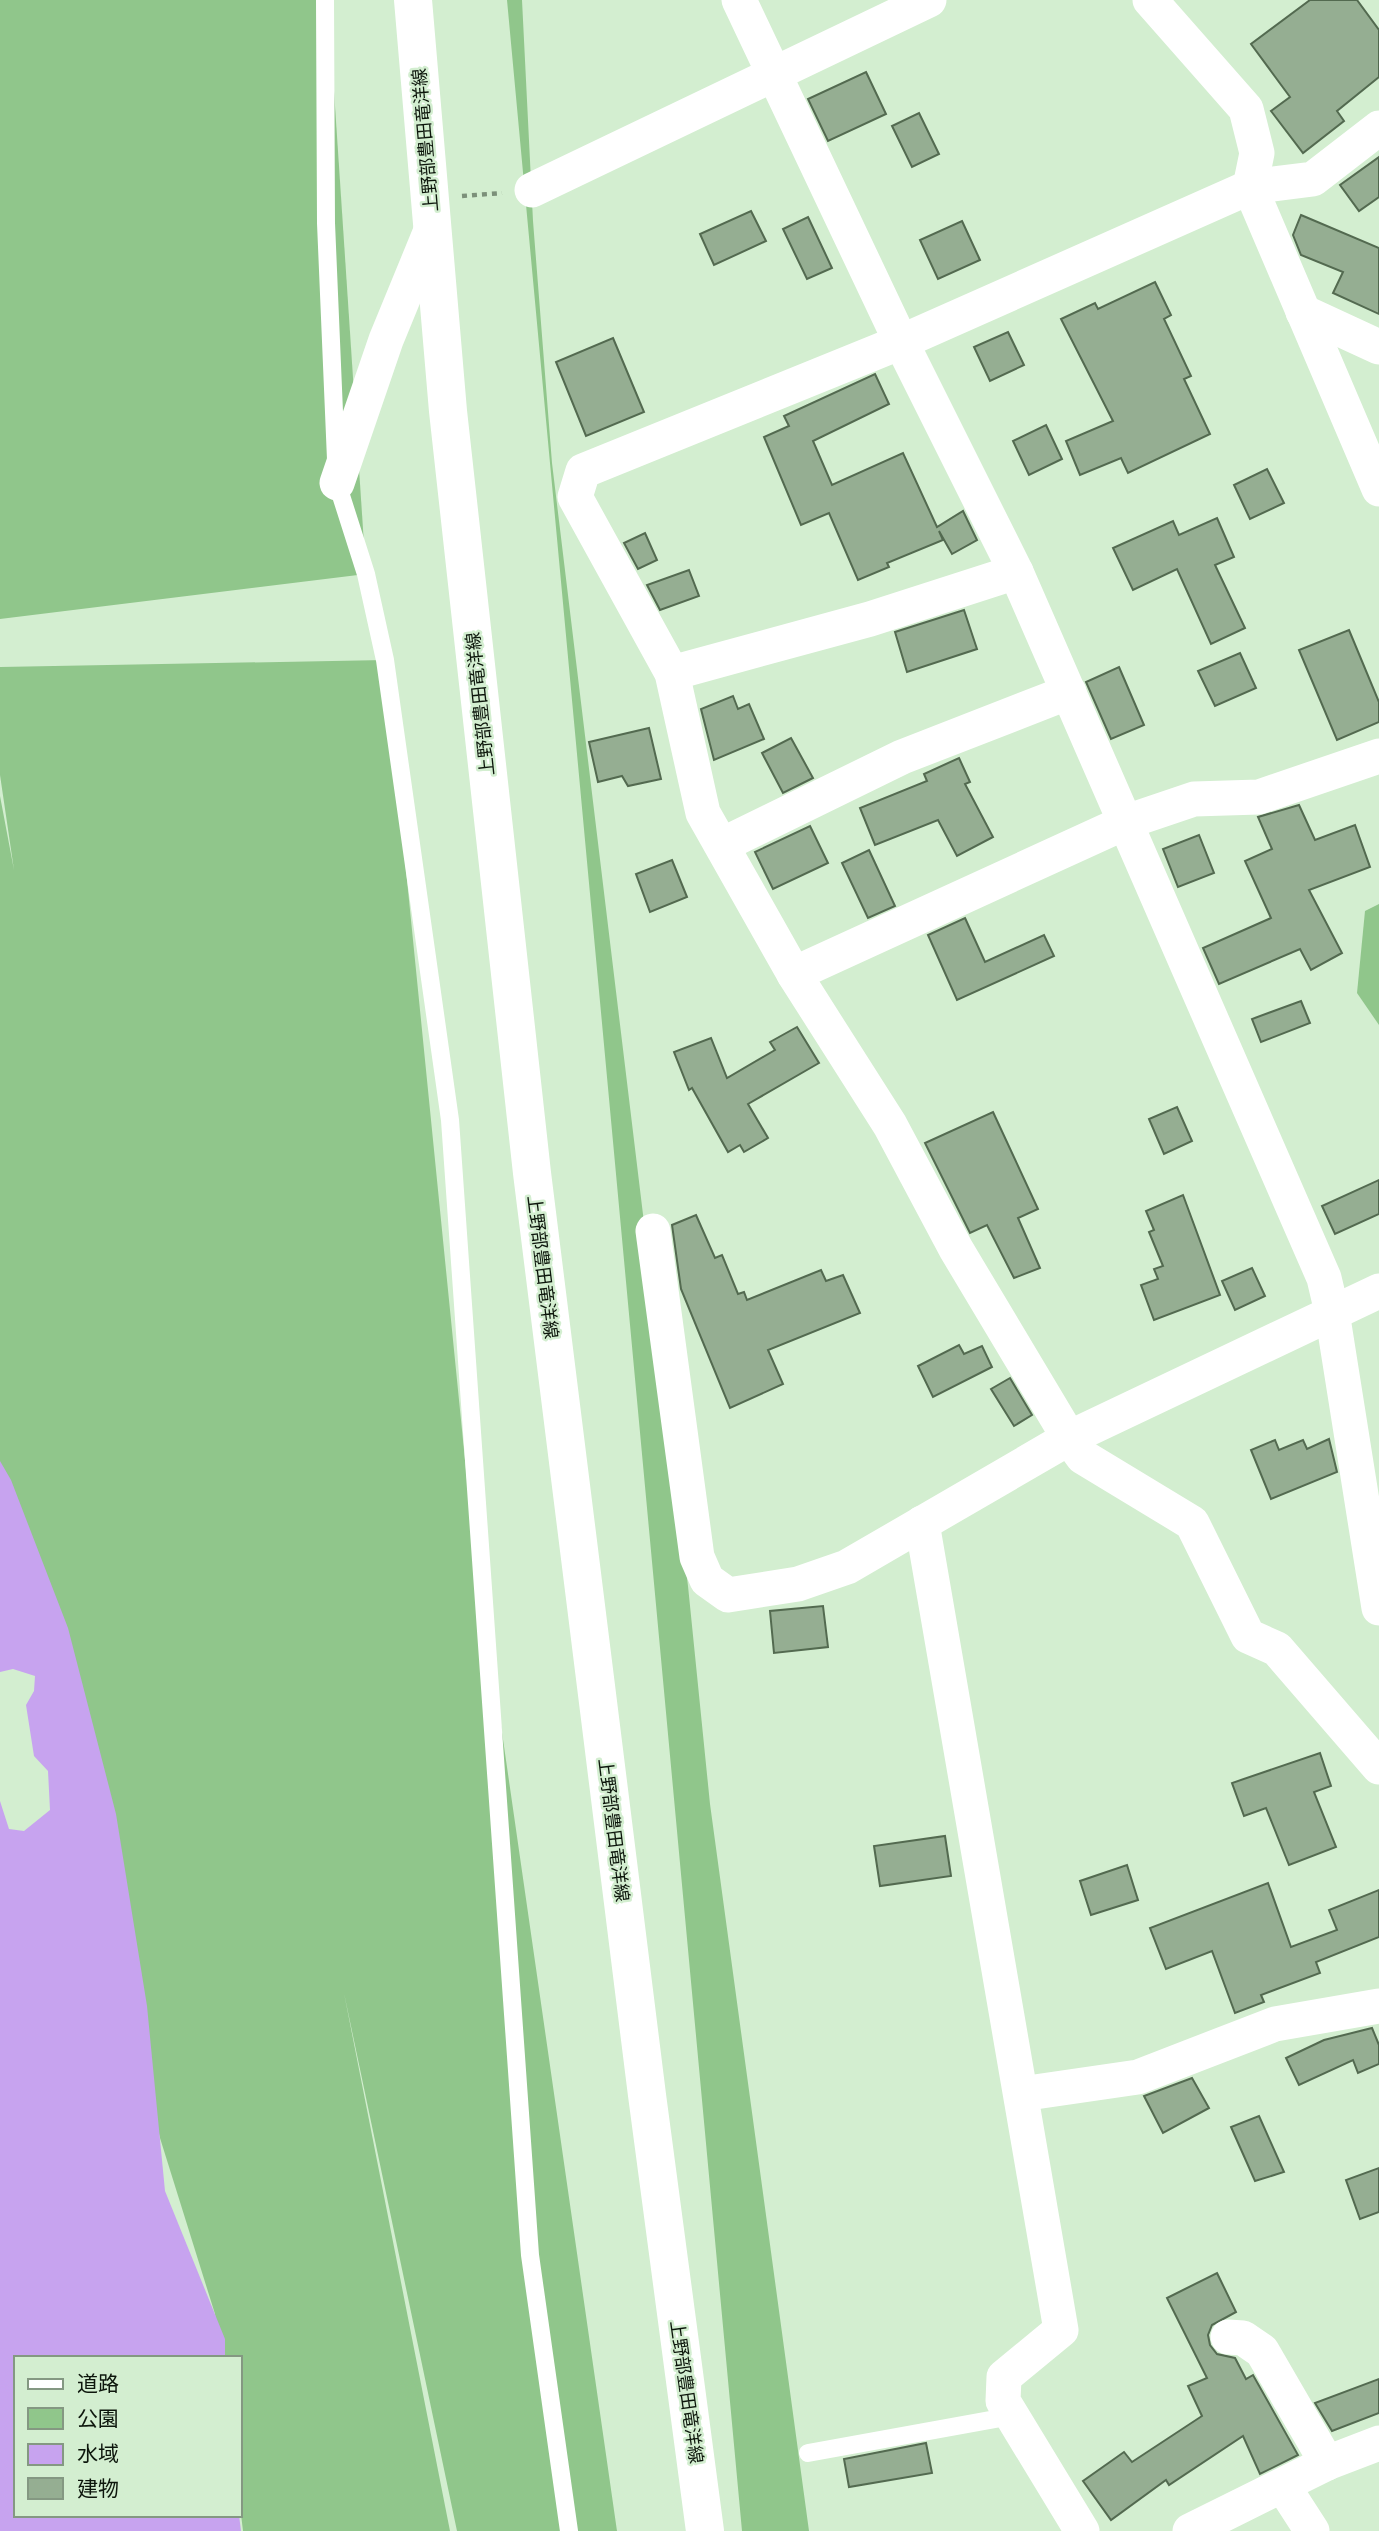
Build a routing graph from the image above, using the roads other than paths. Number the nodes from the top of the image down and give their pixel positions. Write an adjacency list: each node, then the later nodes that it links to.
1 (325, 0): 14 (lane)
2 (413, 0): 10 (main road, 上野部豊田竜洋線)
3 (739, 0): 6 (street)
4 (929, 0): 6 (street)
5 (1150, 0): 8 (street)
6 (773, 76): 9 (street); 12 (street)
7 (1379, 128): 8 (street)
8 (1250, 187): 11 (street); 12 (street)
9 (532, 190)
10 (432, 228): 14 (street); 39 (main road, 上野部豊田竜洋線)
11 (1303, 312): 13 (street); 15 (street)
12 (901, 342): 16 (street); 17 (street)
13 (1379, 347)
14 (337, 483): 38 (lane)
15 (1379, 489)
16 (1016, 572): 17 (street); 18 (street)
17 (672, 673): 21 (street)
18 (1069, 692): 20 (street); 21 (street)
19 (1379, 756): 20 (street)
20 (1126, 822): 22 (street); 25 (street)
21 (722, 845): 22 (street)
22 (794, 974): 26 (street)
23 (653, 1231): 27 (street)
24 (1379, 1291): 25 (street)
25 (1332, 1312): 26 (street); 28 (street)
26 (1069, 1438): 27 (street); 29 (street)
27 (922, 1523): 31 (street)
28 (1379, 1608)
29 (1379, 1767)
30 (1379, 2006): 31 (street)
31 (1021, 2094): 33 (street)
32 (1228, 2337): 36 (street)
33 (1012, 2416): 35 (lane); 40 (street)
34 (1379, 2443): 36 (street)
35 (808, 2454)
36 (1327, 2463): 37 (street)
37 (1283, 2486): 41 (street); 42 (street)
38 (569, 2531)
39 (705, 2531)
40 (1082, 2531)
41 (1190, 2531)
42 (1312, 2531)

